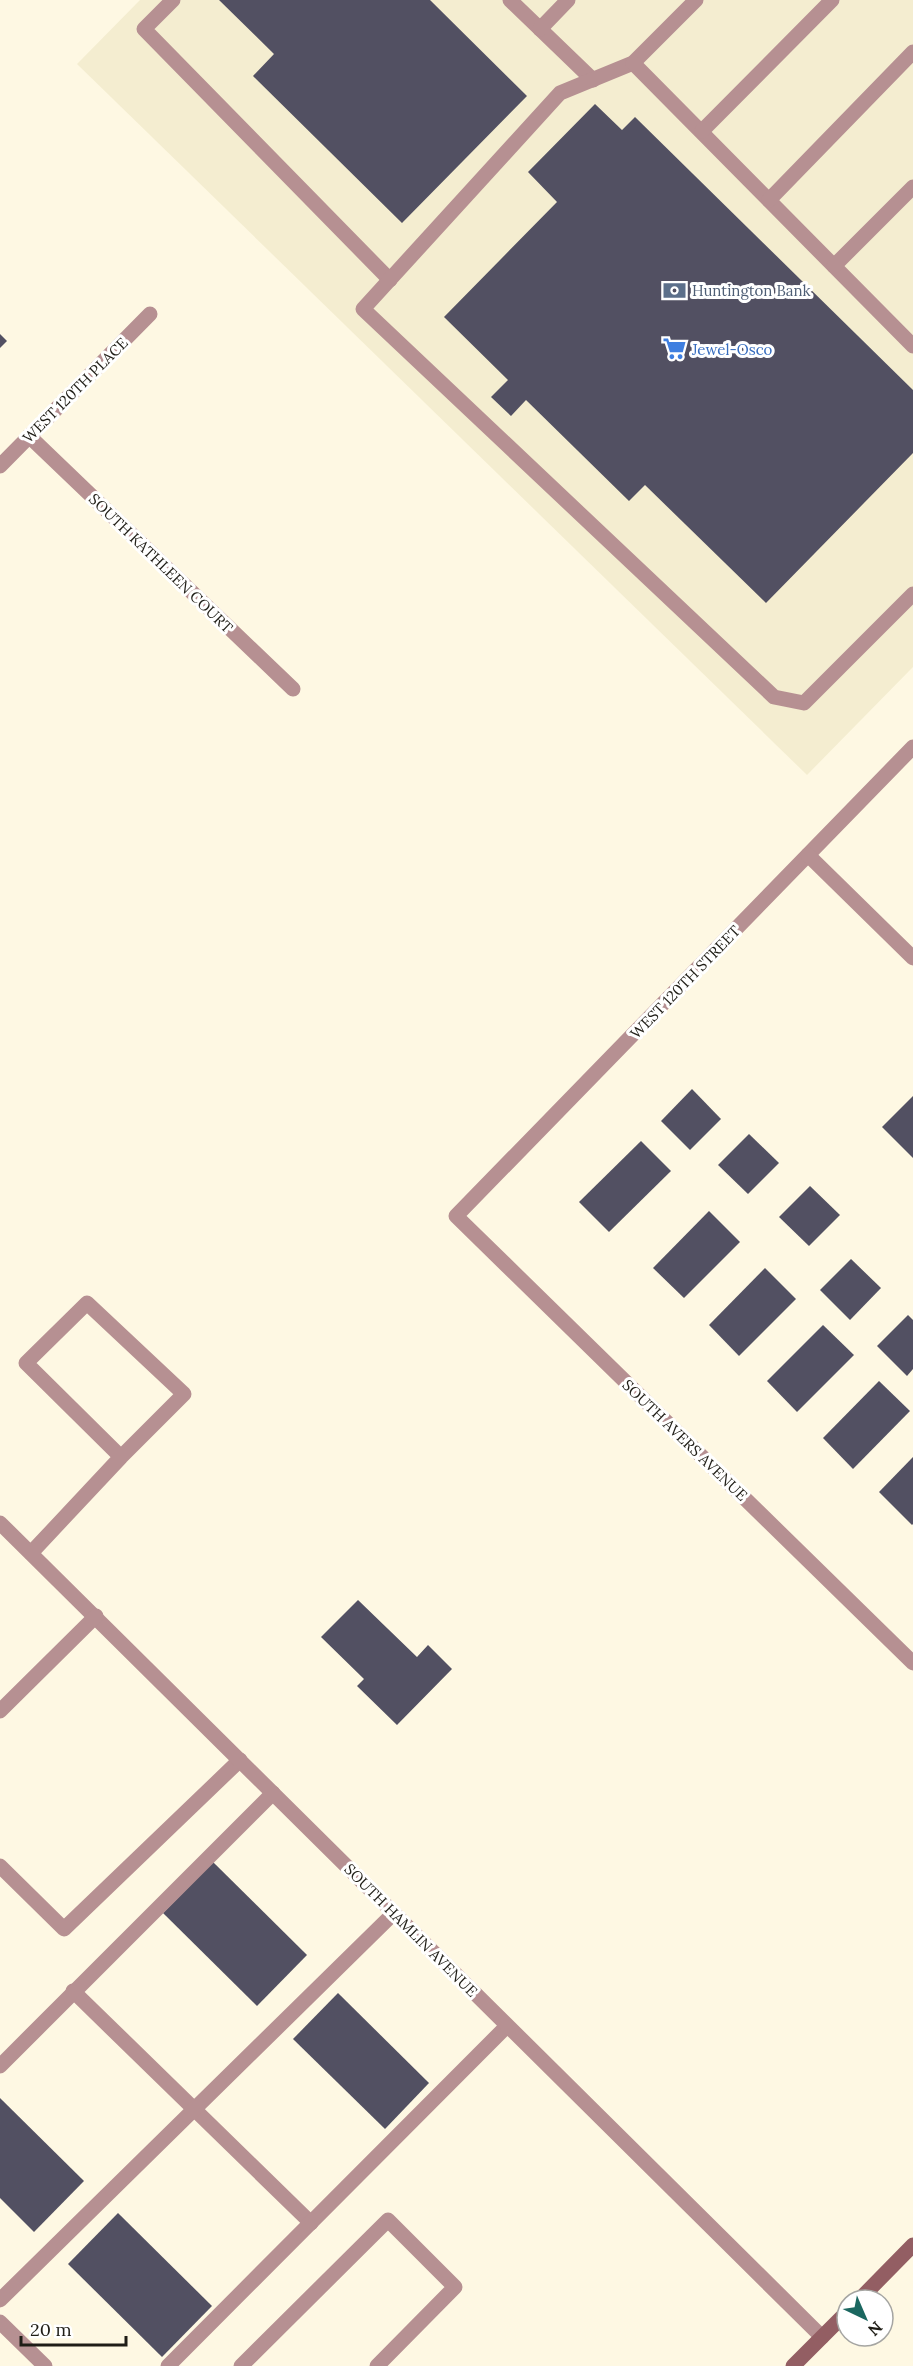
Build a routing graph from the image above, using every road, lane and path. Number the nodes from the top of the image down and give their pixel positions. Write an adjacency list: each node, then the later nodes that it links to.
1 (173, 0): 14 (street)
2 (510, 0): 6 (street)
3 (568, 0): 6 (street)
4 (696, 0): 8 (street)
5 (832, 0): 10 (street)
6 (540, 29): 9 (street)
7 (913, 52): 12 (street)
8 (633, 63): 9 (street); 10 (street)
9 (593, 80): 14 (street)
10 (702, 131): 12 (street)
11 (913, 187): 13 (street)
12 (769, 200): 13 (street)
13 (834, 266): 16 (street)
14 (390, 280): 19 (street)
15 (150, 314): 17 (street, WEST 120TH PLACE)
16 (910, 336)
17 (29, 436): 18 (street, WEST 120TH PLACE); 20 (street, SOUTH KATHLEEN COURT)
18 (0, 466)
19 (913, 594)
20 (294, 689)
21 (913, 747): 22 (street, WEST 120TH STREET)
22 (808, 855): 23 (street); 24 (street, WEST 120TH STREET)
23 (913, 958)
24 (456, 1216): 29 (street, SOUTH AVERS AVENUE)
25 (121, 1457): 25 (street); 27 (street)
26 (0, 1523): 27 (street, SOUTH HAMLIN AVENUE)
27 (32, 1553): 28 (street, SOUTH HAMLIN AVENUE)
28 (96, 1616): 30 (street); 31 (street, SOUTH HAMLIN AVENUE)
29 (913, 1663)
30 (0, 1711)
31 (240, 1760): 32 (street, SOUTH HAMLIN AVENUE); 33 (street)
32 (273, 1793): 34 (street, SOUTH HAMLIN AVENUE); 35 (street)
33 (0, 1866)
34 (394, 1913): 36 (street, SOUTH HAMLIN AVENUE); 38 (street)
35 (73, 1991): 37 (street); 38 (street)
36 (507, 2026): 39 (street); 45 (street, SOUTH HAMLIN AVENUE)
37 (0, 2066)
38 (195, 2109): 39 (street); 42 (street)
39 (311, 2223): 48 (street)
40 (913, 2245): 41 (street)
41 (871, 2288)
42 (0, 2301)
43 (0, 2322): 47 (street)
44 (835, 2324): 45 (street)
45 (822, 2337): 46 (street)
46 (798, 2364)
47 (45, 2366)
48 (168, 2366)
49 (241, 2366): 50 (street)
50 (377, 2366)

